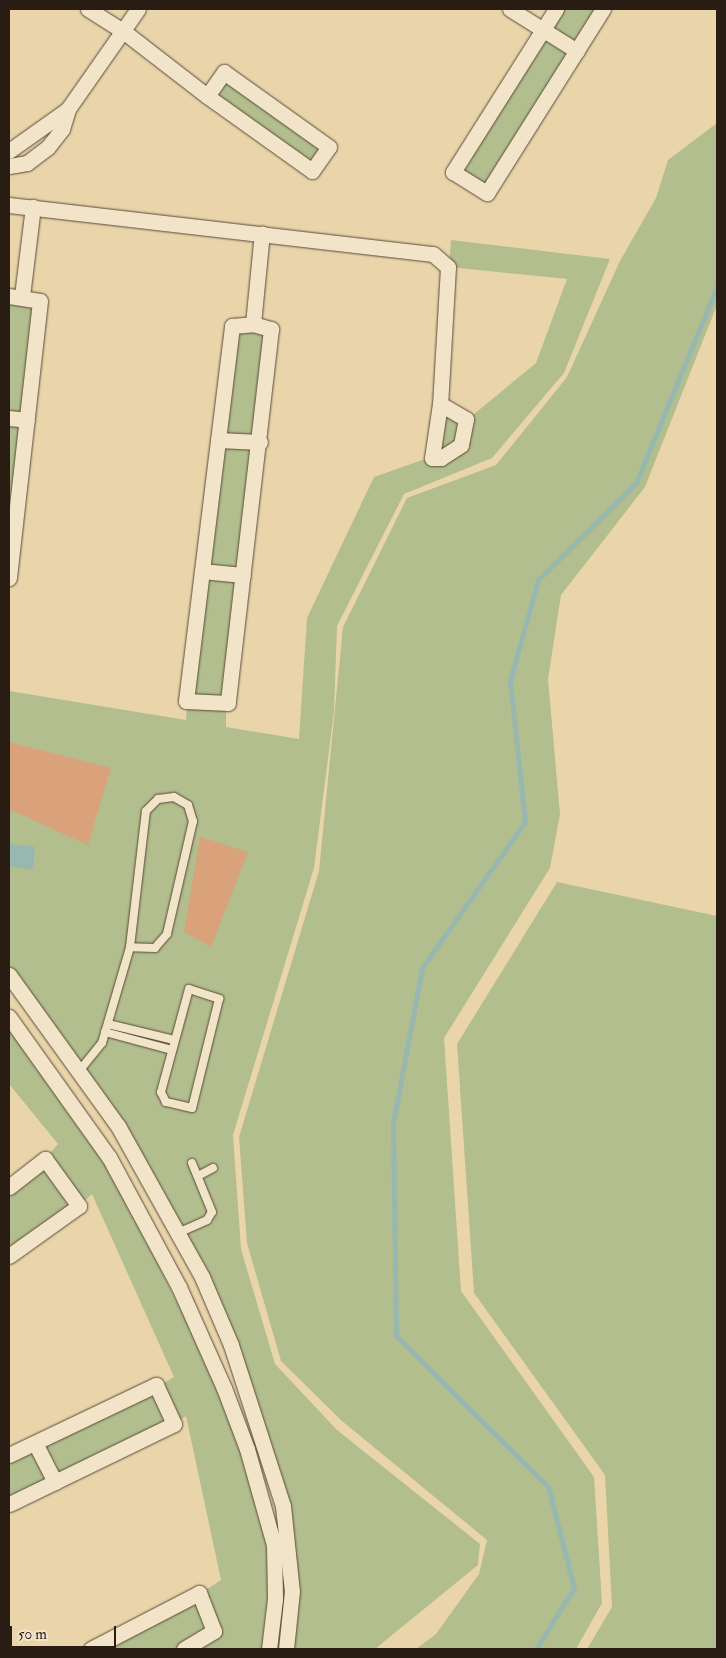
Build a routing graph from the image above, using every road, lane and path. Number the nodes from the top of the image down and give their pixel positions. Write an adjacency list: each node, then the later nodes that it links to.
1 (88, 9): 7 (street)
2 (138, 9): 7 (street)
3 (510, 9): 6 (street)
4 (556, 9): 6 (street)
5 (603, 9): 8 (street)
6 (543, 29): 8 (street); 8 (street)
7 (123, 31): 9 (street); 10 (street)
8 (577, 51)
9 (207, 96): 9 (street)
10 (68, 109): 11 (street); 12 (street)
11 (9, 151)
12 (9, 166)
13 (9, 205): 14 (street)
14 (33, 207): 15 (street); 16 (street)
15 (262, 233): 17 (street); 18 (street)
16 (15, 296): 20 (street)
17 (252, 324): 21 (street); 22 (street)
18 (440, 404)
19 (9, 418): 20 (street)
20 (27, 420): 23 (street)
21 (218, 440): 22 (street); 24 (street)
22 (260, 442): 25 (street)
23 (11, 539): 26 (street)
24 (202, 571): 25 (street); 25 (street)
25 (243, 575)
26 (9, 578)
27 (130, 947): 27 (lane); 30 (lane)
28 (9, 975): 33 (street)
29 (9, 1017): 42 (street)
30 (106, 1028): 31 (lane); 32 (lane); 33 (lane)
31 (174, 1040): 32 (lane); 32 (lane)
32 (172, 1050)
33 (80, 1070): 38 (street)
34 (192, 1163): 36 (lane)
35 (213, 1168): 36 (lane)
36 (198, 1176): 38 (lane)
37 (9, 1187): 39 (street)
38 (178, 1233): 41 (street)
39 (9, 1256)
40 (36, 1443): 43 (street); 44 (street); 44 (street)
41 (264, 1443): 42 (street); 49 (street)
42 (247, 1449): 48 (street)
43 (9, 1455)
44 (55, 1482): 45 (street)
45 (9, 1504)
46 (93, 1649): 47 (street)
47 (184, 1649)
48 (268, 1649)
49 (286, 1649)

